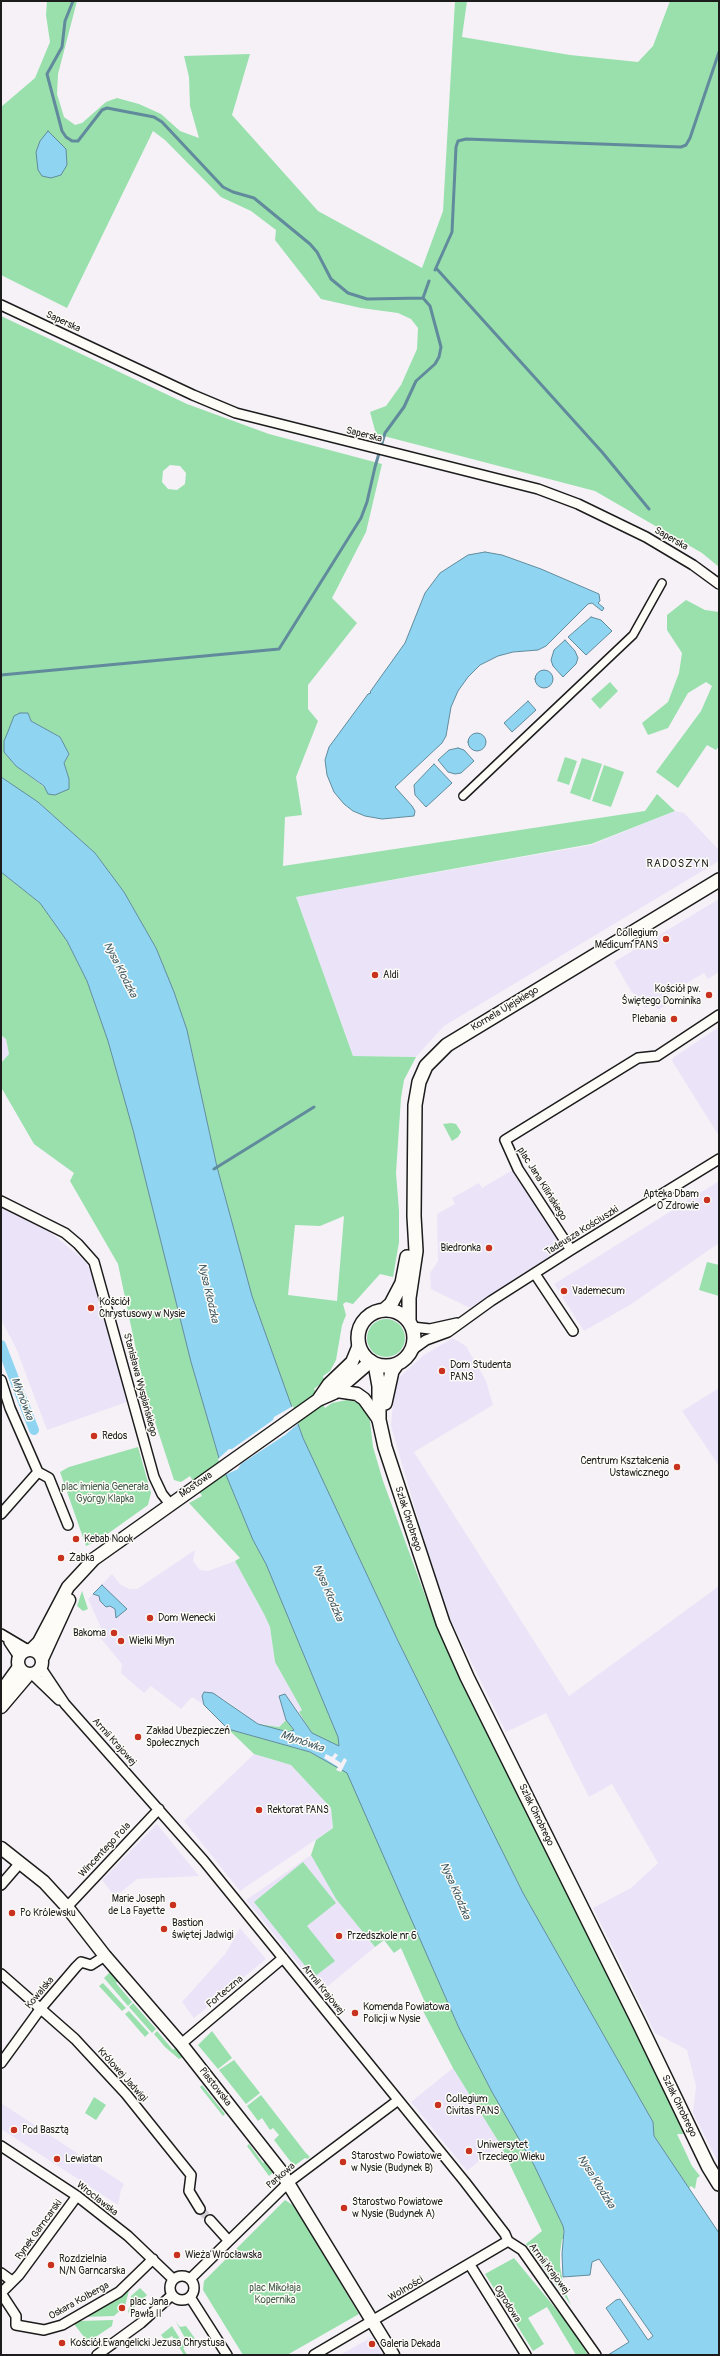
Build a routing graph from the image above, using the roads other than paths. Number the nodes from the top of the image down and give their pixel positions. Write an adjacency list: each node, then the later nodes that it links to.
1 (1, 305): 3 (street, Saperska)
2 (662, 583): 4 (street)
3 (719, 584)
4 (463, 796)
5 (719, 880): 9 (main road, Kornela Ujejskiego)
6 (719, 1014): 10 (street, plac Jana Kilińskiego)
7 (719, 1159): 10 (street, Tadeusza Kościuszki)
8 (1, 1201): 25 (street, Stanisława Wyspiańskiego)
9 (414, 1216): 12 (main road, Kornela Ujejskiego); 14 (main road, Kornela Ujejskiego)
10 (571, 1250): 11 (street, Tadeusza Kościuszki)
11 (535, 1274): 13 (street, Tadeusza Kościuszki); 15 (street)
12 (384, 1310): 14 (main road); 16 (main road)
13 (459, 1323): 14 (street, Tadeusza Kościuszki); 17 (street, Tadeusza Kościuszki)
14 (410, 1324): 17 (main road)
15 (573, 1331)
16 (359, 1345): 18 (main road); 21 (street, Mostowa)
17 (412, 1350): 19 (main road)
18 (373, 1363): 19 (main road); 21 (street, Mostowa); 22 (main road, Szlak Chrobrego)
19 (397, 1364): 23 (main road, Szlak Chrobrego)
20 (1, 1380): 24 (street)
21 (327, 1395): 22 (street); 25 (street, Mostowa)
22 (378, 1420): 23 (main road, Szlak Chrobrego)
23 (382, 1434): 46 (main road, Szlak Chrobrego)
24 (38, 1472): 26 (street); 27 (street)
25 (170, 1504): 29 (street, Mostowa)
26 (1, 1514)
27 (68, 1525)
28 (4, 1637): 29 (street, Armii Krajowej)
29 (30, 1662): 30 (street); 31 (street); 32 (street, Armii Krajowej)
30 (1, 1692)
31 (1, 1707)
32 (160, 1809): 36 (street, Wincentego Pola); 38 (street, Armii Krajowej)
33 (1, 1848): 34 (street, Piastowska)
34 (20, 1863): 35 (street); 36 (street, Piastowska)
35 (1, 1886)
36 (67, 1907): 37 (street, Piastowska)
37 (105, 1956): 40 (street, Kowalska); 41 (street, Piastowska)
38 (283, 1958): 41 (street, Forteczna); 43 (street, Armii Krajowej)
39 (1, 1974): 40 (street, Królowej Jadwigi)
40 (41, 2008): 42 (street, Kowalska); 48 (street, Królowej Jadwigi)
41 (181, 2044): 45 (street, Piastowska)
42 (1, 2063)
43 (397, 2101): 45 (street, Parkowa); 51 (street, Armii Krajowej)
44 (1, 2146): 47 (street, Wrocławska)
45 (289, 2182): 50 (street, Parkowa); 61 (street, Piastowska)
46 (719, 2184)
47 (77, 2196): 52 (street, Wrocławska); 57 (street, Rynek Garncarski)
48 (200, 2209)
49 (210, 2220): 50 (street)
50 (228, 2240): 56 (street, Parkowa)
51 (508, 2241): 53 (street, Wolności); 67 (street, Armii Krajowej)
52 (153, 2259): 55 (street, Wrocławska); 58 (street, Oskara Kolberga)
53 (470, 2265): 61 (street, Wolności); 66 (street, Ogrodowa)
54 (1, 2273): 57 (street)
55 (173, 2279): 56 (street); 59 (street)
56 (190, 2279): 60 (street)
57 (12, 2281): 58 (street, Rynek Garncarski)
58 (1, 2293)
59 (172, 2295): 60 (street); 62 (street)
60 (190, 2297): 63 (street)
61 (373, 2321): 64 (street, Wolności); 65 (street, Piastowska)
62 (97, 2355)
63 (227, 2355)
64 (314, 2355)
65 (393, 2355)
66 (526, 2355)
67 (596, 2355)

